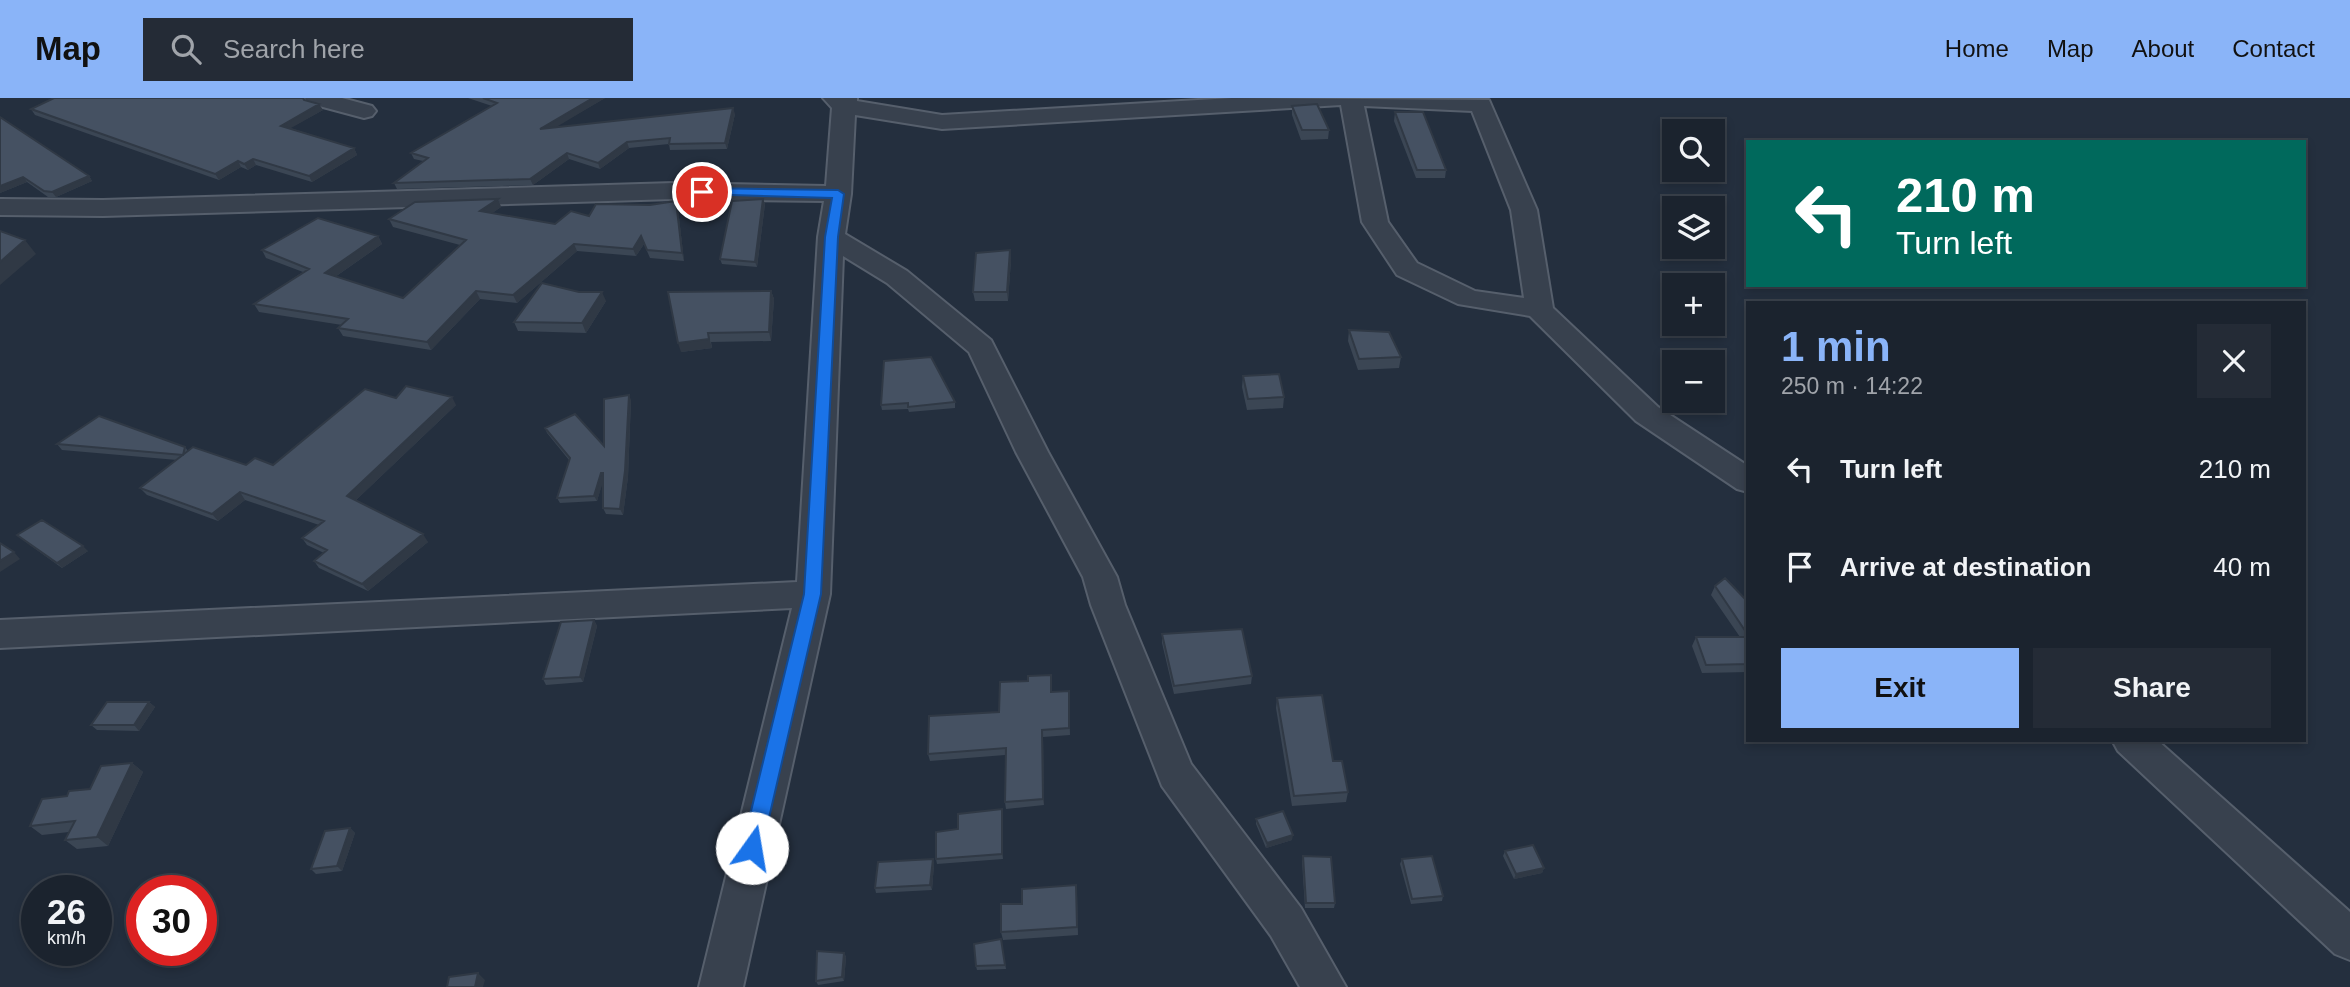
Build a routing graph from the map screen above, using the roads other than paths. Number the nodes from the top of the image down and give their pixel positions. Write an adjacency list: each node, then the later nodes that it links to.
1 (316, 98): 5 (street)
2 (1351, 98): 3 (street); 4 (street); 9 (street)
3 (841, 101): 6 (street)
4 (1486, 102): 10 (street)
5 (364, 111)
6 (838, 194): 7 (street); 8 (street)
7 (0, 207)
8 (831, 237): 11 (street); 16 (street)
9 (1537, 309)
10 (1746, 480)
11 (813, 594): 12 (street); 15 (street)
12 (0, 634)
13 (2133, 742): 14 (street)
14 (2350, 940)
15 (725, 983)
16 (1324, 987)

